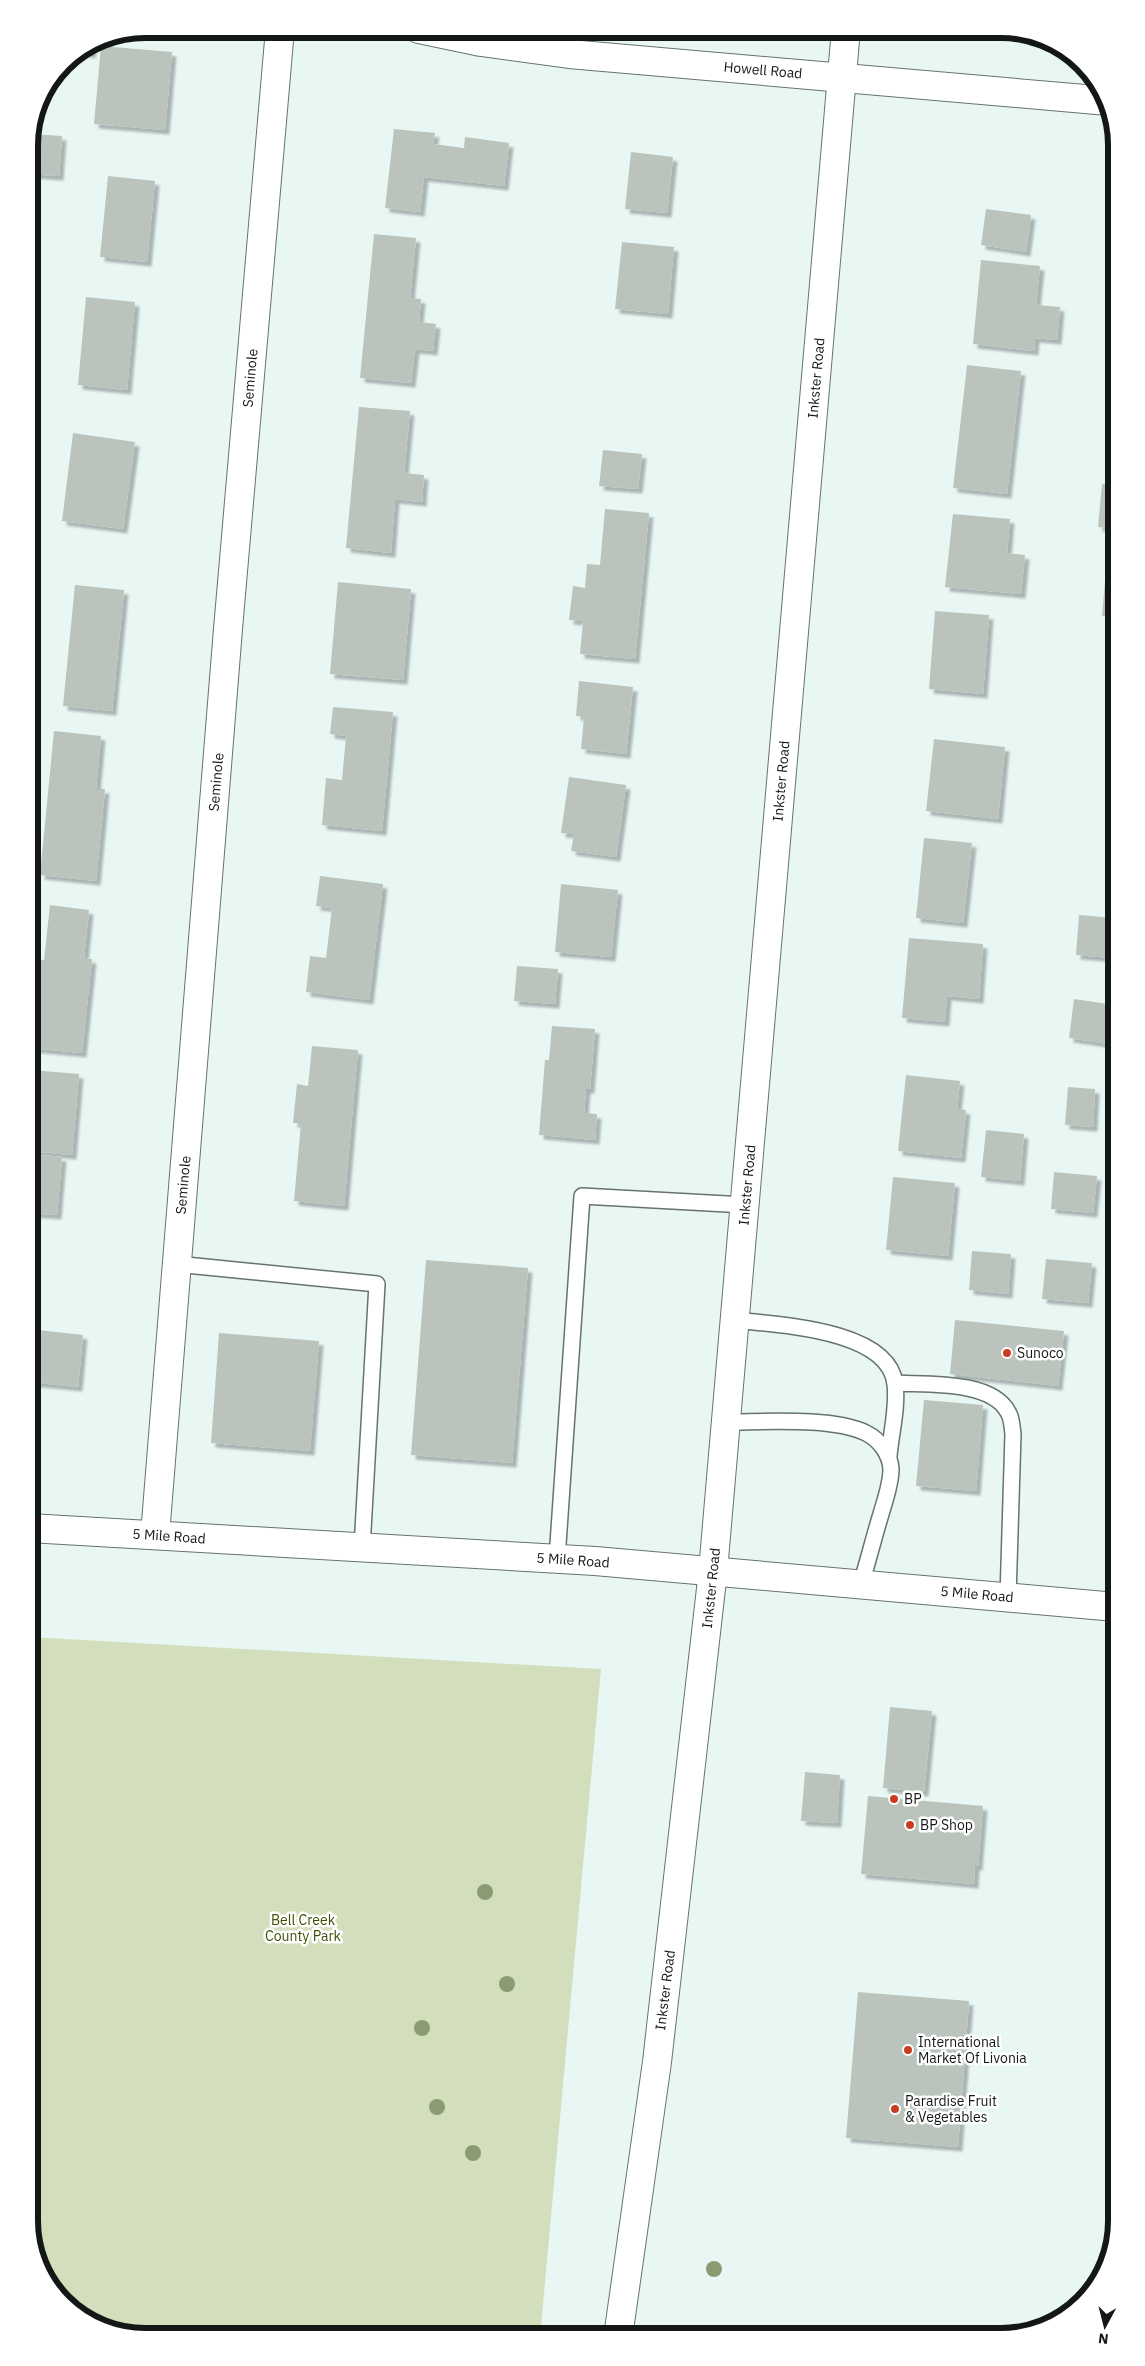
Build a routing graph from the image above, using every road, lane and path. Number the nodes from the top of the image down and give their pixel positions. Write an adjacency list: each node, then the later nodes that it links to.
1 (279, 38): 7 (main road, Seminole)
2 (462, 38): 4 (main road, Howell Road)
3 (845, 38): 4 (main road, Inkster Road)
4 (842, 77): 5 (main road, Howell Road); 6 (main road, Inkster Road)
5 (1098, 101)
6 (745, 1206): 8 (main road, Inkster Road); 15 (lane)
7 (176, 1264): 13 (main road, Seminole); 14 (lane)
8 (735, 1320): 9 (lane); 10 (main road, Inkster Road)
9 (896, 1383): 11 (lane); 18 (lane)
10 (726, 1422): 11 (lane); 16 (main road, Inkster Road)
11 (889, 1456): 17 (lane)
12 (38, 1528): 13 (main road, 5 Mile Road)
13 (155, 1535): 14 (main road, 5 Mile Road)
14 (362, 1548): 15 (main road, 5 Mile Road)
15 (557, 1559): 16 (main road, 5 Mile Road)
16 (713, 1571): 17 (main road, 5 Mile Road); 20 (main road, Inkster Road)
17 (861, 1584): 18 (main road, 5 Mile Road)
18 (1008, 1597): 19 (main road, 5 Mile Road)
19 (1108, 1606)
20 (619, 2328)

